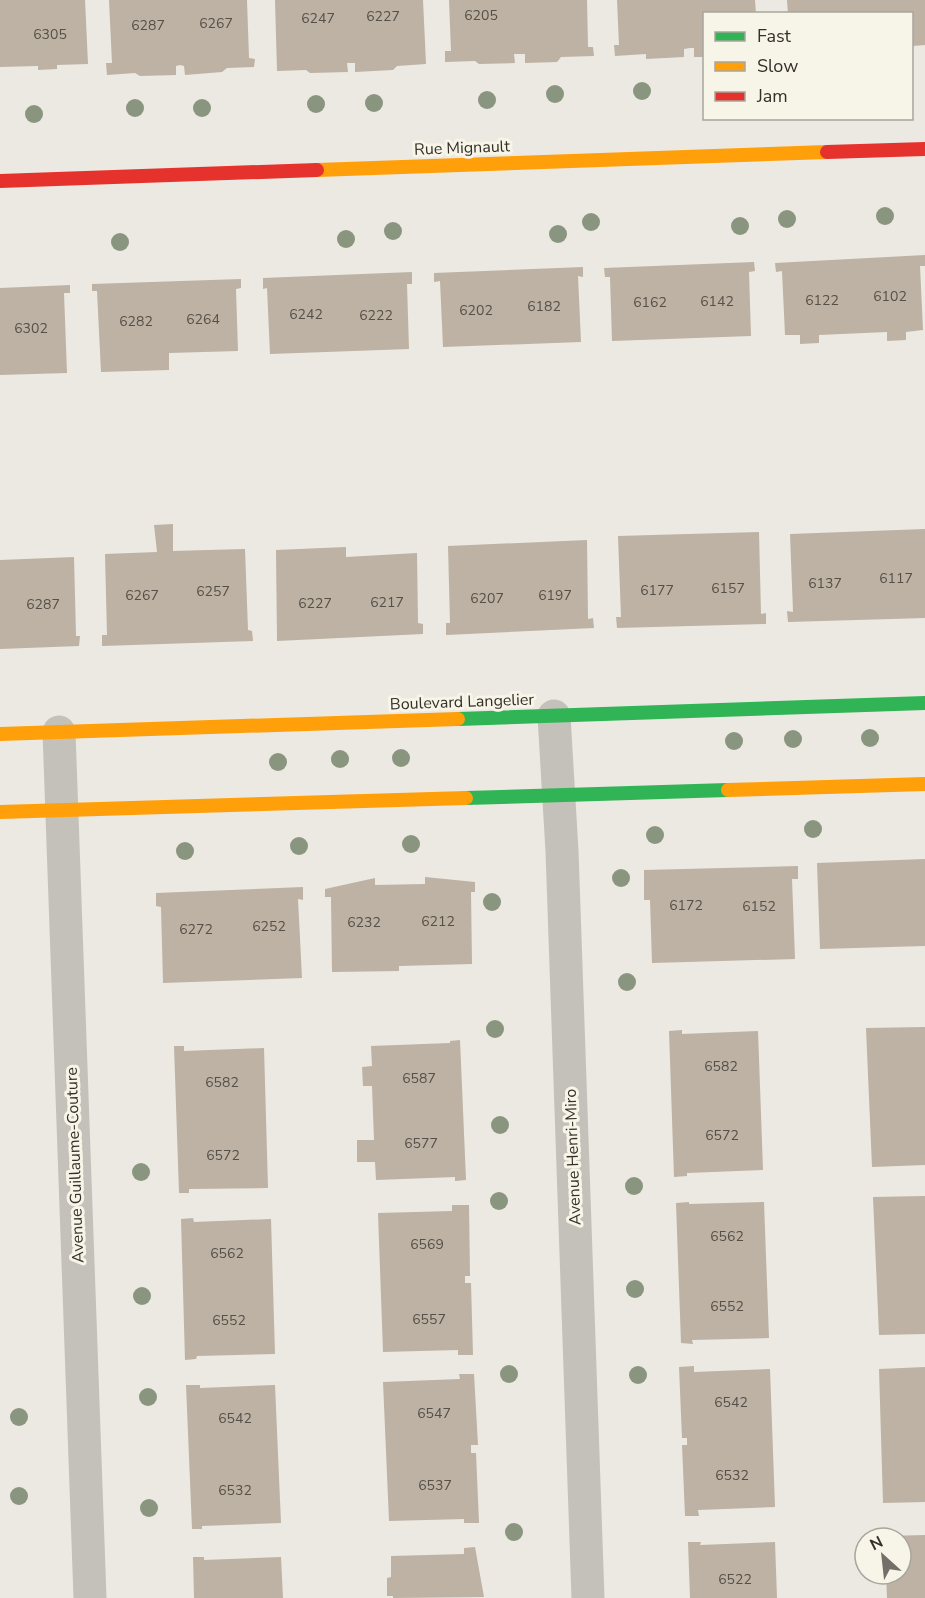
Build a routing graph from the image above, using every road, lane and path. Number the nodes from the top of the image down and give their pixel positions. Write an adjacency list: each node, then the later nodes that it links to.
1 (925, 149): 2 (main road, Rue Mignault)
2 (0, 180)
3 (925, 703): 4 (main road, Boulevard Langelier)
4 (554, 716): 5 (main road, Boulevard Langelier); 8 (street, Avenue Henri-Miro)
5 (59, 732): 6 (main road, Boulevard Langelier); 9 (street, Avenue Guillaume-Couture)
6 (0, 734)
7 (925, 784): 8 (main road)
8 (559, 796): 9 (main road); 12 (street, Avenue Henri-Miro)
9 (62, 810): 10 (main road); 11 (street, Avenue Guillaume-Couture)
10 (0, 812)
11 (90, 1598)
12 (588, 1598)

